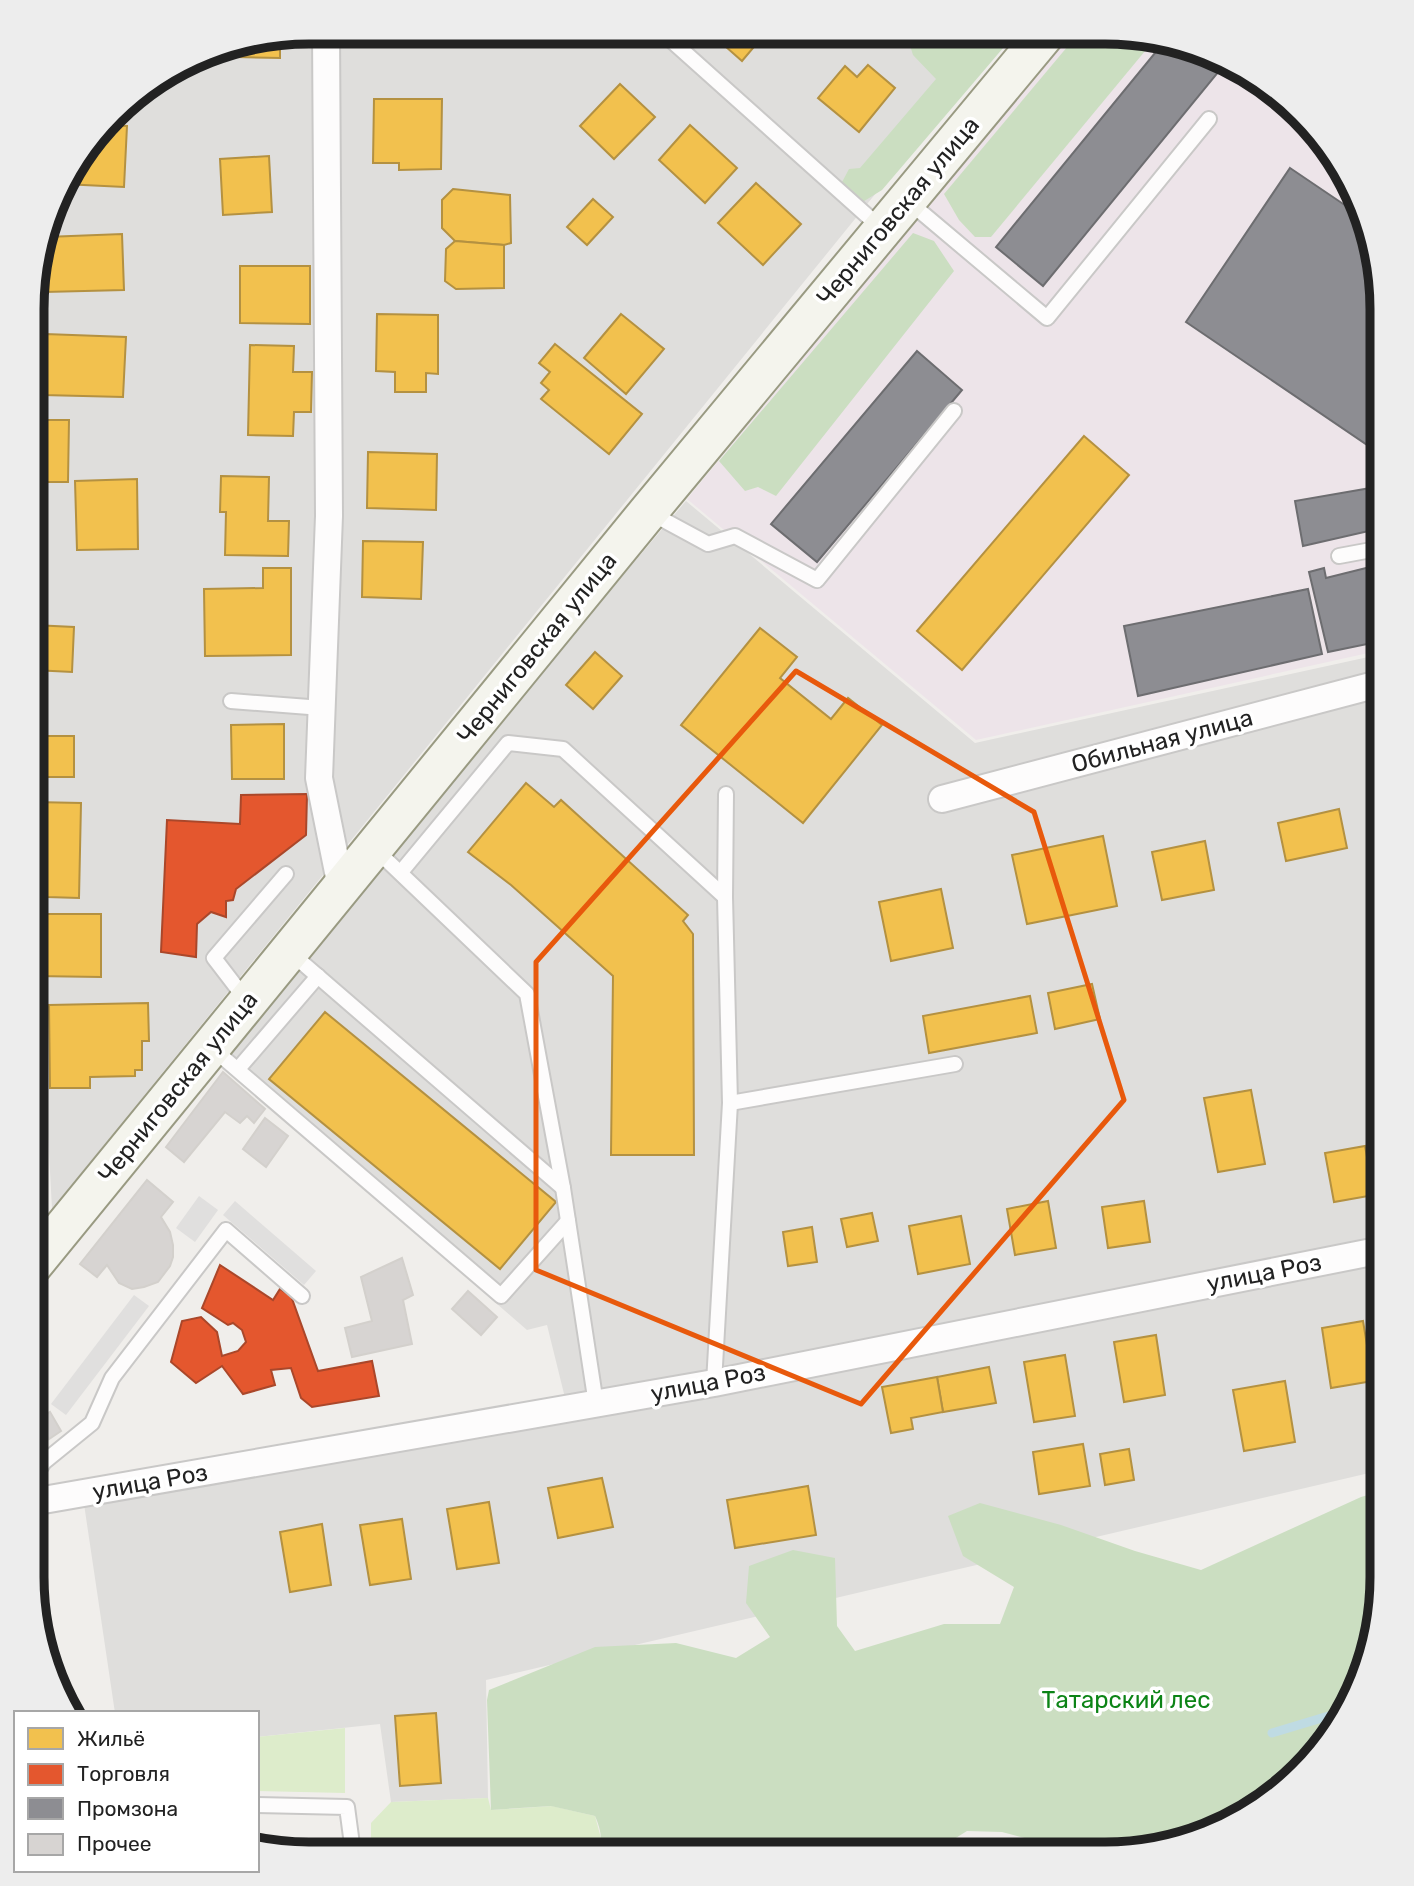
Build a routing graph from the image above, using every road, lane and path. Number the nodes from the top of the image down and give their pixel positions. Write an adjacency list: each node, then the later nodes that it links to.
1 (326, 44): 13 (street)
2 (675, 44): 6 (lane)
3 (1037, 44): 5 (street, Черниговская улица)
4 (1209, 119): 5 (lane)
5 (907, 200): 6 (street, Черниговская улица)
6 (883, 230): 8 (street, Черниговская улица)
7 (954, 411): 8 (lane)
8 (648, 512): 16 (street, Черниговская улица)
9 (1370, 550): 10 (lane)
10 (1339, 556)
11 (1370, 686): 15 (street, Обильная улица)
12 (231, 701): 13 (lane)
13 (322, 708): 18 (street)
14 (726, 794): 19 (lane)
15 (942, 799)
16 (388, 860): 18 (street, Черниговская улица); 19 (lane); 26 (lane)
17 (286, 874): 22 (lane)
18 (341, 887): 20 (street, Черниговская улица)
19 (725, 897): 25 (lane)
20 (289, 951): 21 (lane); 22 (street, Черниговская улица)
21 (318, 976): 23 (lane); 26 (lane)
22 (247, 1002): 23 (street, Черниговская улица)
23 (225, 1058): 27 (lane); 29 (street, Черниговская улица)
24 (955, 1064): 25 (lane)
25 (730, 1103): 31 (lane)
26 (563, 1188): 27 (lane)
27 (568, 1221): 32 (lane)
28 (1370, 1252): 31 (street, улица Роз)
29 (44, 1253)
30 (302, 1296): 33 (lane)
31 (714, 1383): 32 (street, улица Роз)
32 (596, 1404): 34 (street, улица Роз)
33 (44, 1462)
34 (44, 1500)
35 (259, 1805): 36 (lane)
36 (352, 1842)

